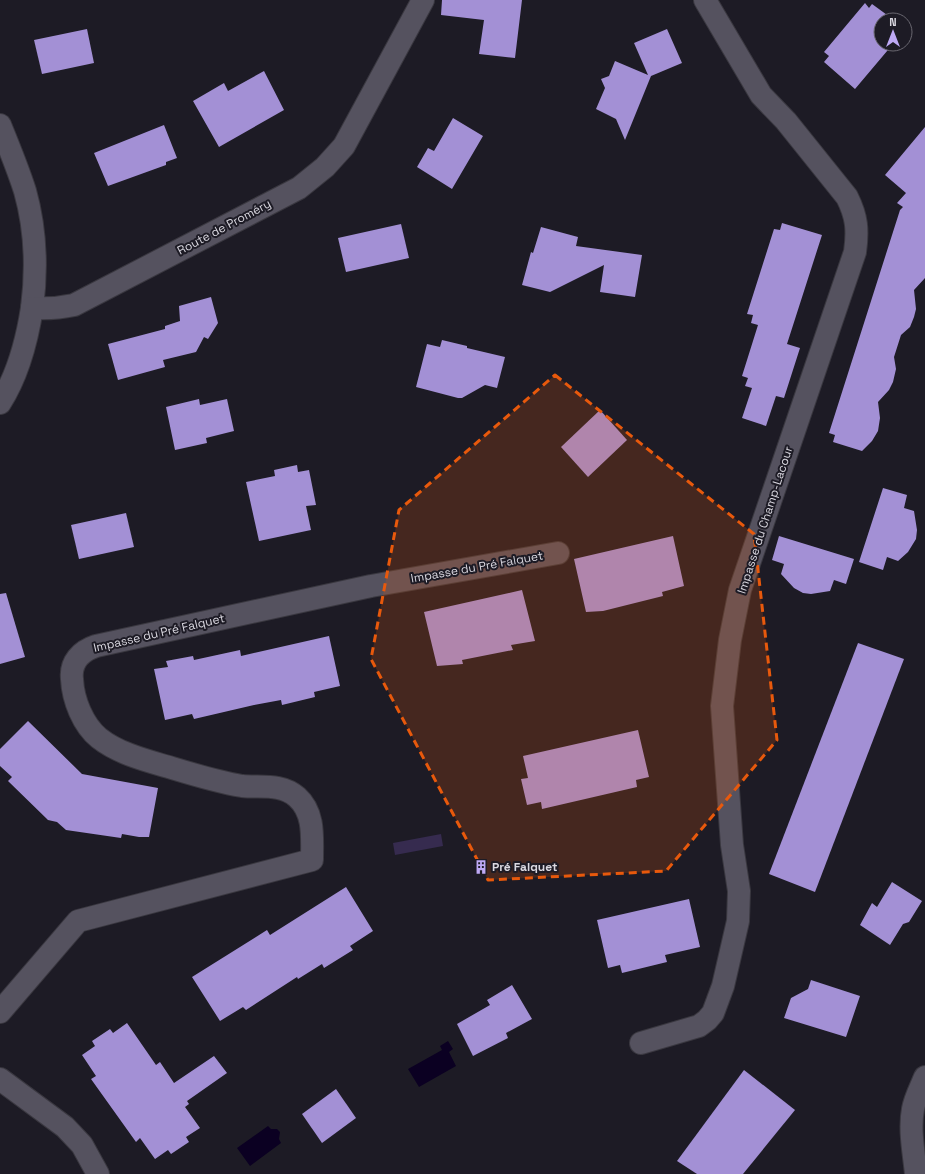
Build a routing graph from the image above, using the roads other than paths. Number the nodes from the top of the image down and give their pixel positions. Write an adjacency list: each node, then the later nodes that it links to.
1 (423, 0): 4 (street, Route de Proméry)
2 (705, 0): 8 (street, Impasse du Champ-Lacour)
3 (0, 125): 4 (street)
4 (32, 308): 5 (street)
5 (0, 403)
6 (558, 553): 7 (street, Impasse du Pré Falquet)
7 (0, 1012)
8 (640, 1043)
9 (925, 1077): 12 (street)
10 (0, 1079): 11 (street)
11 (98, 1174)
12 (916, 1174)

